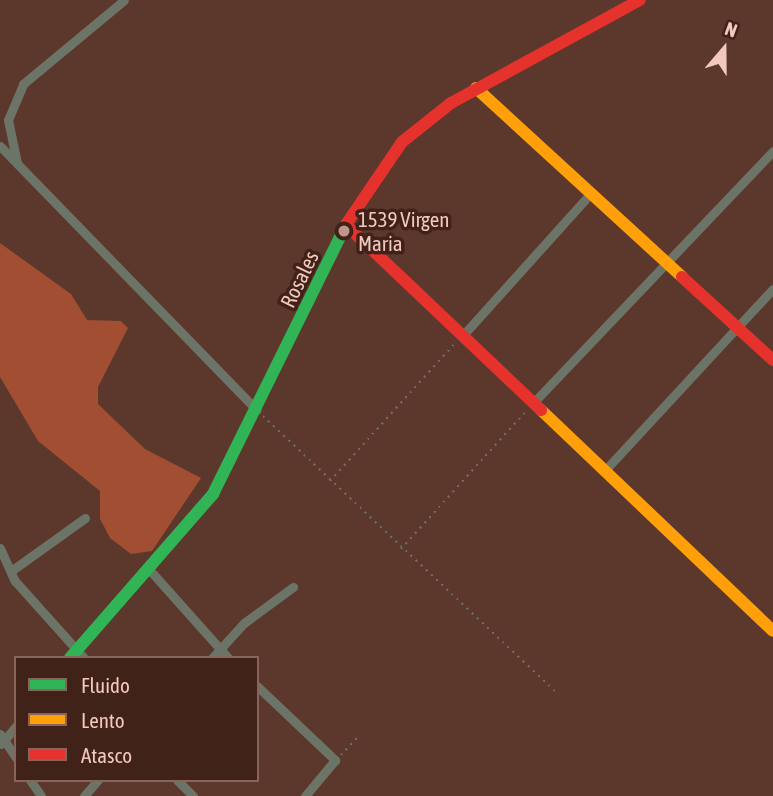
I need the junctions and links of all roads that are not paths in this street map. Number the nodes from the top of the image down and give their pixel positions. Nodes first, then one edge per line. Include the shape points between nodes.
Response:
1 (124, 0) edge
2 (640, 0) edge
3 (476, 88) junction
4 (0, 146) edge
5 (773, 152) edge
6 (19, 168) junction
7 (591, 193) junction
8 (346, 225) junction
9 (669, 265) junction
10 (773, 289) edge
11 (737, 327) junction
12 (464, 334) junction
13 (773, 359) edge
14 (533, 403) junction
15 (257, 410) junction
16 (607, 468) junction
17 (85, 518) dead end
18 (0, 548) edge
19 (147, 567) junction
20 (11, 572) junction
21 (293, 587) dead end
22 (773, 631) edge
23 (219, 650) junction
24 (77, 654) edge
25 (214, 656) edge
26 (226, 656) edge
27 (259, 688) edge
28 (14, 728) edge
29 (1, 740) edge
30 (14, 756) edge
31 (96, 782) edge
32 (179, 782) edge
33 (84, 796) edge
34 (193, 796) edge
35 (305, 796) edge

1 - 6 street via 23,84 8,120
2 - 3 street, Rosales
3 - 7 street
3 - 8 street, Rosales via 402,142
4 - 6 street
5 - 9 street
6 - 15 street
7 - 9 street
7 - 12 street
8 - 12 street
8 - 15 street, Rosales
9 - 11 street
9 - 14 street
10 - 11 street
11 - 13 street
11 - 16 street
12 - 14 street
14 - 16 street
15 - 19 street, Rosales via 213,494
16 - 22 street
17 - 20 street
18 - 20 street
19 - 23 street
19 - 24 street, Rosales
20 - 24 street
21 - 23 street
23 - 25 street
23 - 26 street
27 - 35 street via 335,760
28 - 29 street
29 - 30 street
31 - 33 street
32 - 34 street

